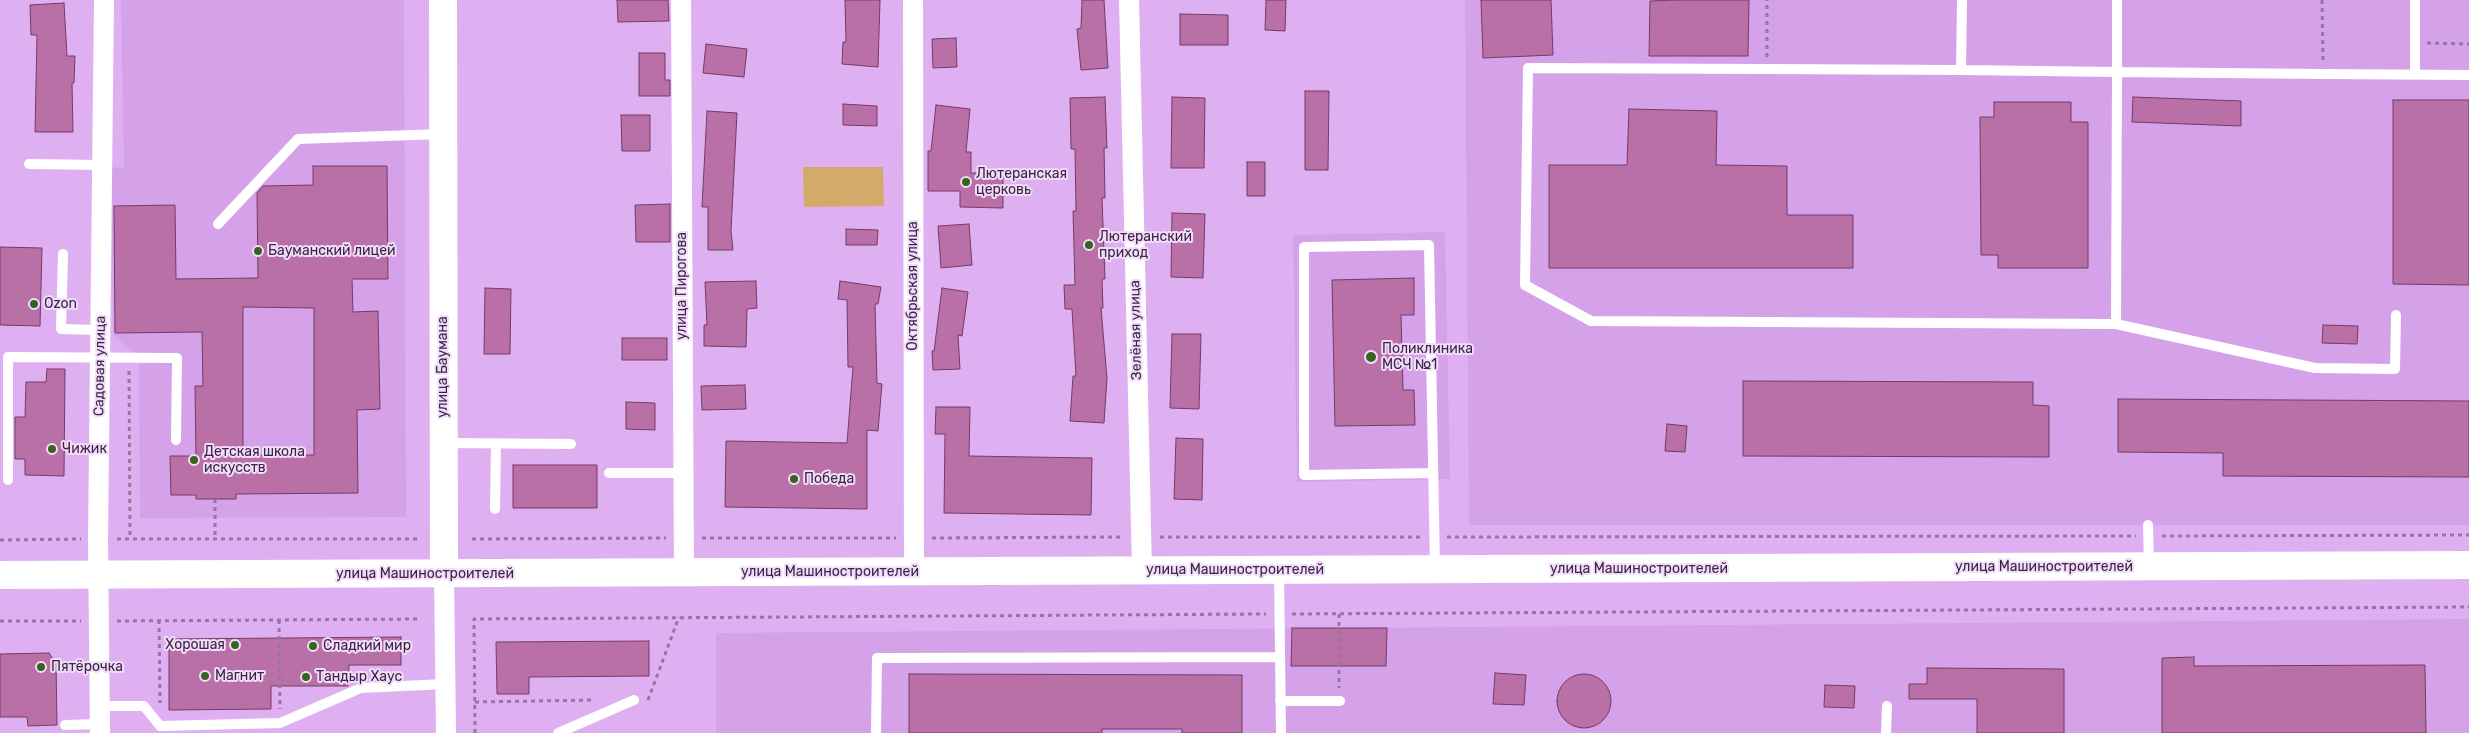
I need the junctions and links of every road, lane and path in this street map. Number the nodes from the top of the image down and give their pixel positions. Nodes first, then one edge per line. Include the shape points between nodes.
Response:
1 (104, 0) edge
2 (443, 0) edge
3 (681, 0) edge
4 (913, 0) edge
5 (1129, 0) edge
6 (1767, 0) edge
7 (1962, 0) edge
8 (2117, 0) edge
9 (2322, 0) edge
10 (2415, 0) edge
11 (2415, 43) junction
12 (2469, 44) edge
13 (1766, 68) junction
14 (1961, 70) junction
15 (2117, 72) junction
16 (2324, 74) junction
17 (2415, 75) junction
18 (2469, 75) edge
19 (443, 134) junction
20 (29, 164) dead end
21 (102, 165) junction
22 (218, 224) dead end
23 (63, 254) dead end
24 (2396, 315) dead end
25 (2116, 324) junction
26 (100, 330) junction
27 (100, 357) junction
28 (176, 440) dead end
29 (443, 443) junction
30 (496, 443) junction
31 (571, 444) dead end
32 (609, 473) dead end
33 (683, 473) junction
34 (1433, 473) junction
35 (8, 480) dead end
36 (215, 499) dead end
37 (495, 509) dead end
38 (2148, 530) junction
39 (2469, 535) edge
40 (1141, 537) junction
41 (1434, 537) junction
42 (683, 538) junction
43 (913, 538) junction
44 (98, 539) junction
45 (215, 539) junction
46 (421, 539) dead end
47 (472, 539) dead end
48 (0, 540) edge
49 (2469, 565) edge
50 (2149, 566) junction
51 (1279, 570) junction
52 (1435, 570) junction
53 (1142, 571) junction
54 (914, 572) junction
55 (684, 573) junction
56 (444, 574) junction
57 (0, 575) edge
58 (98, 575) junction
59 (2469, 607) edge
60 (1280, 614) junction
61 (1338, 614) junction
62 (679, 617) junction
63 (421, 619) dead end
64 (159, 620) junction
65 (279, 620) junction
66 (0, 621) edge
67 (99, 621) junction
68 (1280, 658) junction
69 (445, 684) junction
70 (634, 700) junction
71 (1280, 701) junction
72 (1340, 701) joint
73 (475, 702) junction
74 (1887, 706) dead end
75 (99, 721) edge
76 (280, 723) junction
77 (64, 725) dead end
78 (160, 726) junction
79 (446, 733) edge
80 (475, 733) edge
81 (558, 733) edge
82 (876, 733) edge
83 (1280, 733) edge
84 (1886, 733) edge

1 - 21 street, Садовая улица
2 - 19 main road, улица Баумана
3 - 33 street, улица Пирогова
4 - 43 street, Октябрьская улица
5 - 40 street, Зелёная улица
6 - 13 path
7 - 14 lane
8 - 15 lane
9 - 16 path
10 - 11 lane
11 - 12 path
11 - 17 lane
13 - 14 lane
13 - 25 lane via 1528,68 1525,285 1591,321
14 - 15 lane
15 - 16 lane
15 - 25 lane
16 - 17 lane
17 - 18 lane
19 - 22 lane via 298,139
19 - 29 main road, улица Баумана
20 - 21 lane
21 - 26 street, Садовая улица
23 - 26 lane via 61,329
24 - 25 lane via 2395,369 2315,368
26 - 27 street, Садовая улица
27 - 28 lane via 177,358
27 - 35 lane via 8,357
27 - 44 street, Садовая улица
29 - 30 lane
29 - 56 main road, улица Баумана
30 - 31 lane
30 - 37 lane
32 - 33 lane
33 - 42 street, улица Пирогова
34 - 34 lane via 1429,245 1304,247 1304,474
34 - 41 lane
36 - 45 path
38 - 39 path
38 - 41 path
38 - 50 lane
40 - 41 path
40 - 43 path
40 - 53 street, Зелёная улица
41 - 52 lane
42 - 43 path
42 - 47 path
42 - 55 street, улица Пирогова
43 - 54 street, Октябрьская улица
44 - 45 path
44 - 48 path
44 - 58 street, Садовая улица
45 - 46 path
49 - 50 main road, улица Машиностроителей
50 - 52 main road, улица Машиностроителей
51 - 52 main road, улица Машиностроителей
51 - 53 main road, улица Машиностроителей
51 - 60 lane
53 - 54 main road, улица Машиностроителей
54 - 55 main road, улица Машиностроителей
55 - 56 main road, улица Машиностроителей
56 - 58 main road, улица Машиностроителей
56 - 69 street, улица Баумана
57 - 58 main road, улица Машиностроителей
58 - 67 street, Садовая улица
59 - 61 path
60 - 61 path
60 - 62 path
60 - 68 lane
61 - 72 path
62 - 70 path via 649,700
62 - 73 path via 474,618
63 - 65 path
64 - 65 path
64 - 67 path
64 - 78 path
65 - 76 path
66 - 67 path
67 - 75 street, Садовая улица
68 - 71 lane
68 - 82 lane via 877,658
69 - 76 lane via 361,688
69 - 79 street, улица Баумана
70 - 73 path
70 - 81 lane
71 - 72 lane
71 - 83 lane
73 - 80 path
74 - 84 lane
75 - 77 lane
75 - 78 lane via 144,706
76 - 78 lane

